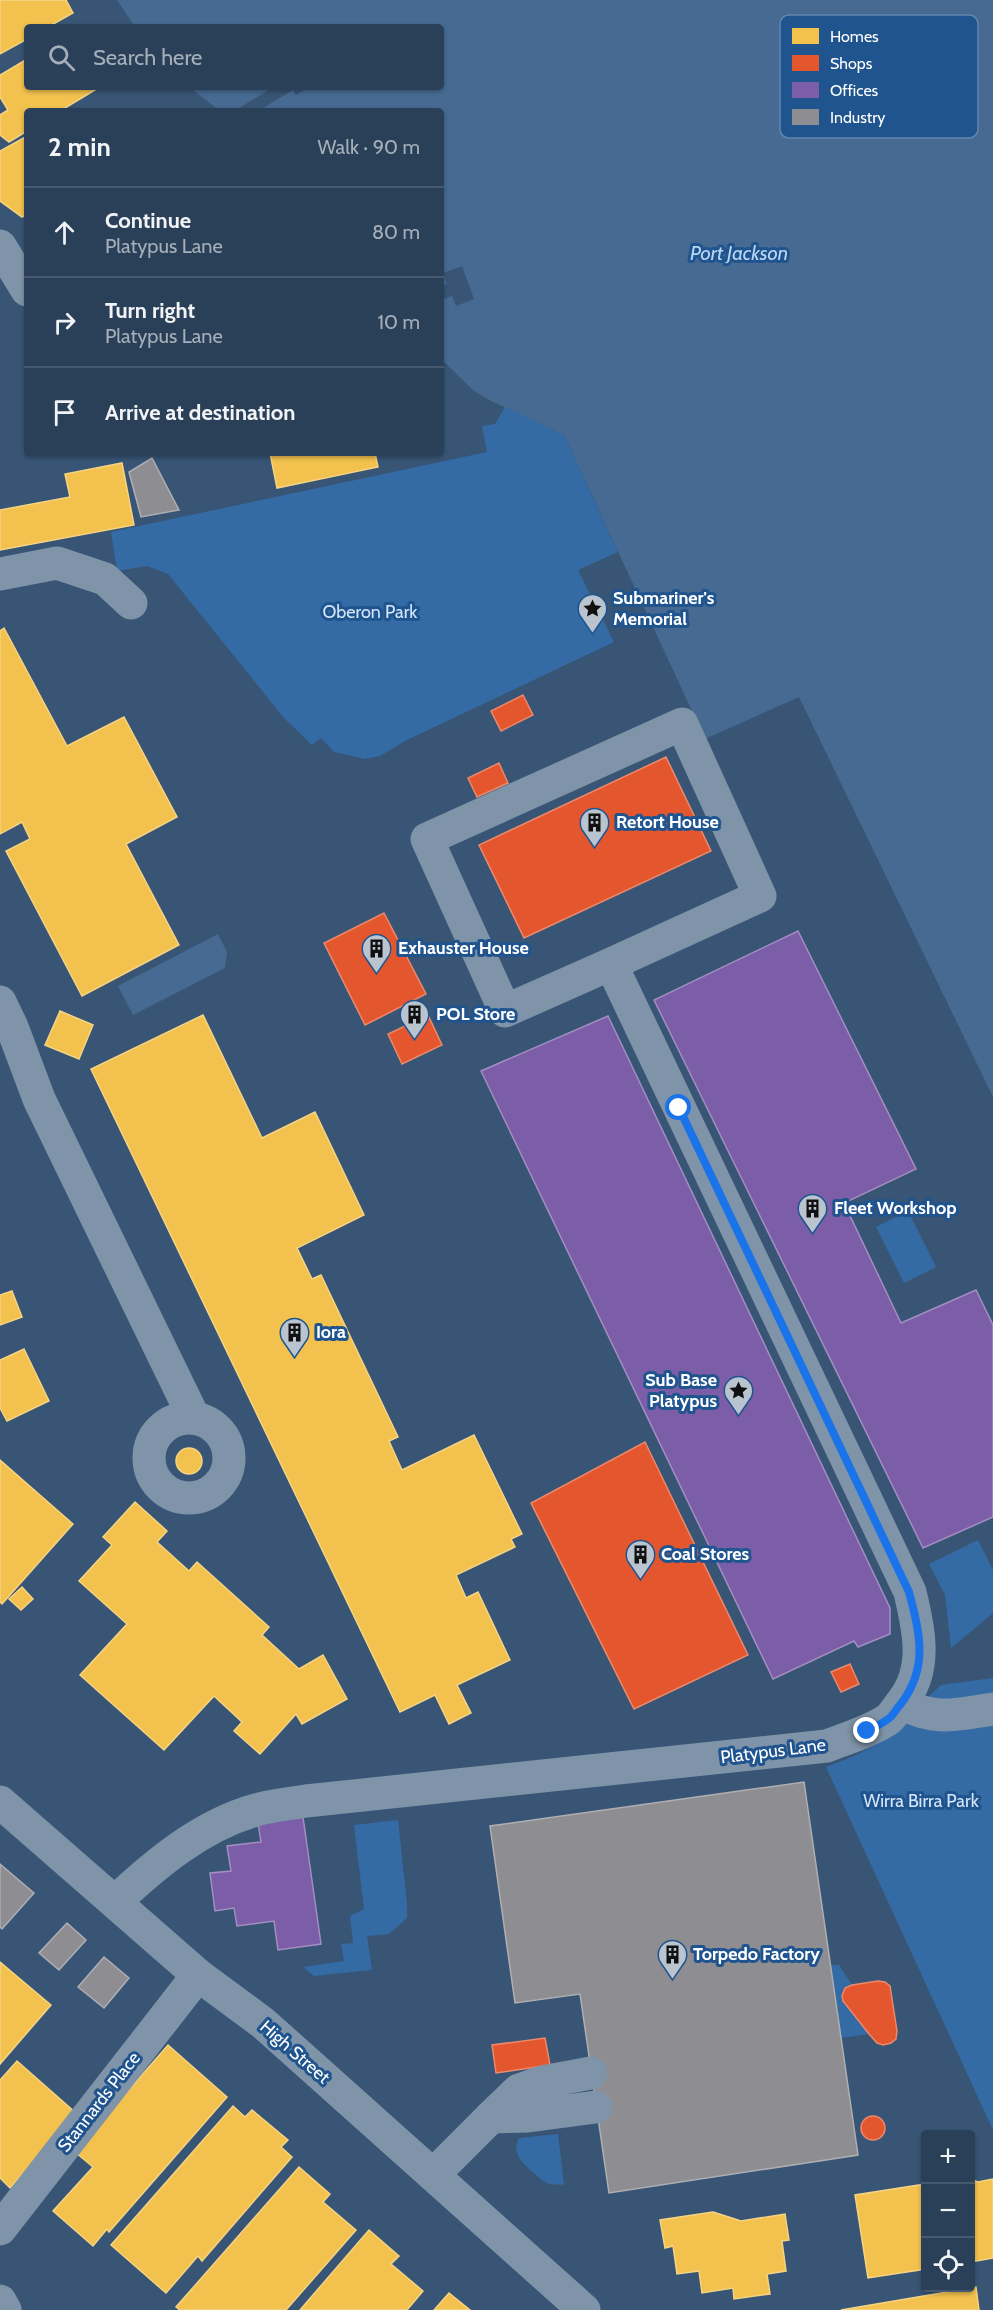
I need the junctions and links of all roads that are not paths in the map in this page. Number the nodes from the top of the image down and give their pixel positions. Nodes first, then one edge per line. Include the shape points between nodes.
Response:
1 (0, 246) edge
2 (24, 285) edge
3 (0, 574) edge
4 (131, 603) dead end
5 (611, 964) junction
6 (0, 1002) edge
7 (194, 1418) dead end
8 (902, 1702) junction
9 (993, 1709) edge
10 (0, 1802) edge
11 (115, 1902) junction
12 (198, 1975) junction
13 (591, 2073) dead end
14 (596, 2107) dead end
15 (491, 2117) junction
16 (434, 2174) junction
17 (0, 2229) edge
18 (0, 2301) edge
19 (5, 2310) edge
20 (584, 2310) edge

1 - 2 street
3 - 4 street via 57,563 105,579
5 - 5 street via 505,1011 427,839 681,724 760,896
5 - 8 street, Platypus Lane via 909,1592 919,1630 920,1663 910,1692
6 - 7 street via 39,1099
8 - 9 street via 917,1712 938,1716
8 - 11 street, Platypus Lane via 889,1719 827,1746 306,1801 256,1810 204,1832
10 - 11 street, High Street
11 - 12 street, High Street
12 - 16 street, High Street via 263,2023
12 - 17 street, Stannards Place
13 - 15 street via 519,2090
14 - 15 street
15 - 16 street
16 - 20 street, High Street
18 - 19 street

